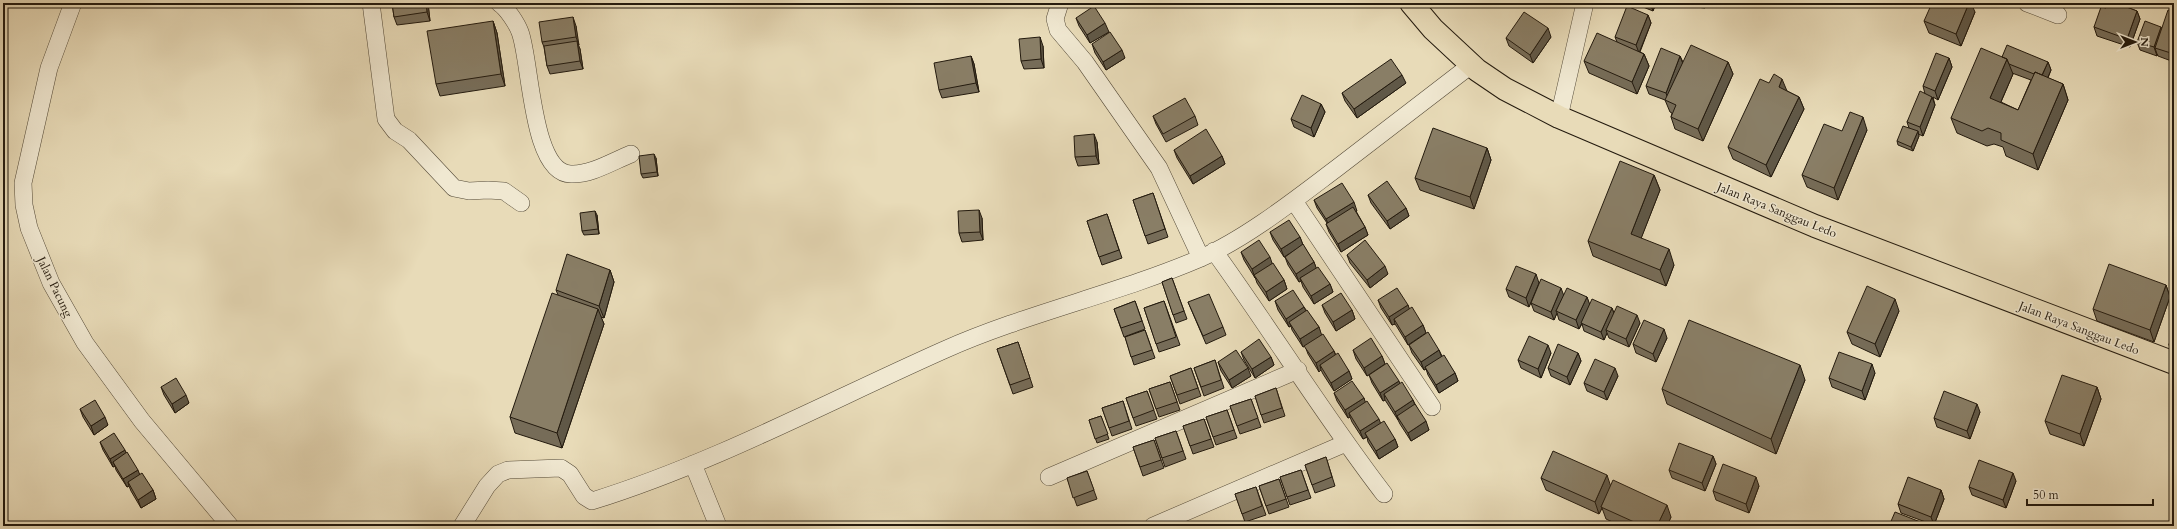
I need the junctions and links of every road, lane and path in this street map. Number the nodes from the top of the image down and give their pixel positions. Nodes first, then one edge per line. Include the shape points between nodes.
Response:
1 (74, 3) edge
2 (371, 3) edge
3 (499, 3) edge
4 (1060, 3) edge
5 (1411, 3) edge
6 (1585, 3) edge
7 (2027, 3) edge
8 (2058, 15) dead end
9 (1472, 65) junction
10 (1559, 117) junction
11 (631, 154) dead end
12 (1294, 201) junction
13 (521, 203) dead end
14 (1207, 254) junction
15 (2174, 363) edge
16 (1298, 370) junction
17 (1432, 407) dead end
18 (1346, 443) junction
19 (693, 464) junction
20 (1049, 477) dead end
21 (1384, 494) dead end
22 (230, 526) edge
23 (462, 526) edge
24 (718, 526) edge
25 (1153, 526) edge

1 - 22 street, Jalan Pacung via 49,68 23,183 28,228 51,283 85,343 142,421
2 - 13 street via 386,119 395,131 409,140 454,188 469,192 504,192
3 - 11 street via 520,32 541,138 550,160 558,170 570,175 587,172
4 - 14 street via 1055,19 1058,30 1094,73 1160,168
5 - 9 highway, Jalan Raya Sanggau Ledo via 1433,29
6 - 10 street
7 - 8 street
9 - 10 highway, Jalan Raya Sanggau Ledo via 1505,89
9 - 12 street
10 - 15 highway, Jalan Raya Sanggau Ledo via 1815,226
12 - 14 street
12 - 17 street
14 - 16 street
14 - 19 street via 1129,285 974,337
16 - 18 street
16 - 20 street
18 - 21 street
18 - 25 street
19 - 23 street via 592,501 584,496 570,474 561,468 508,470 498,474 487,486
19 - 24 street

